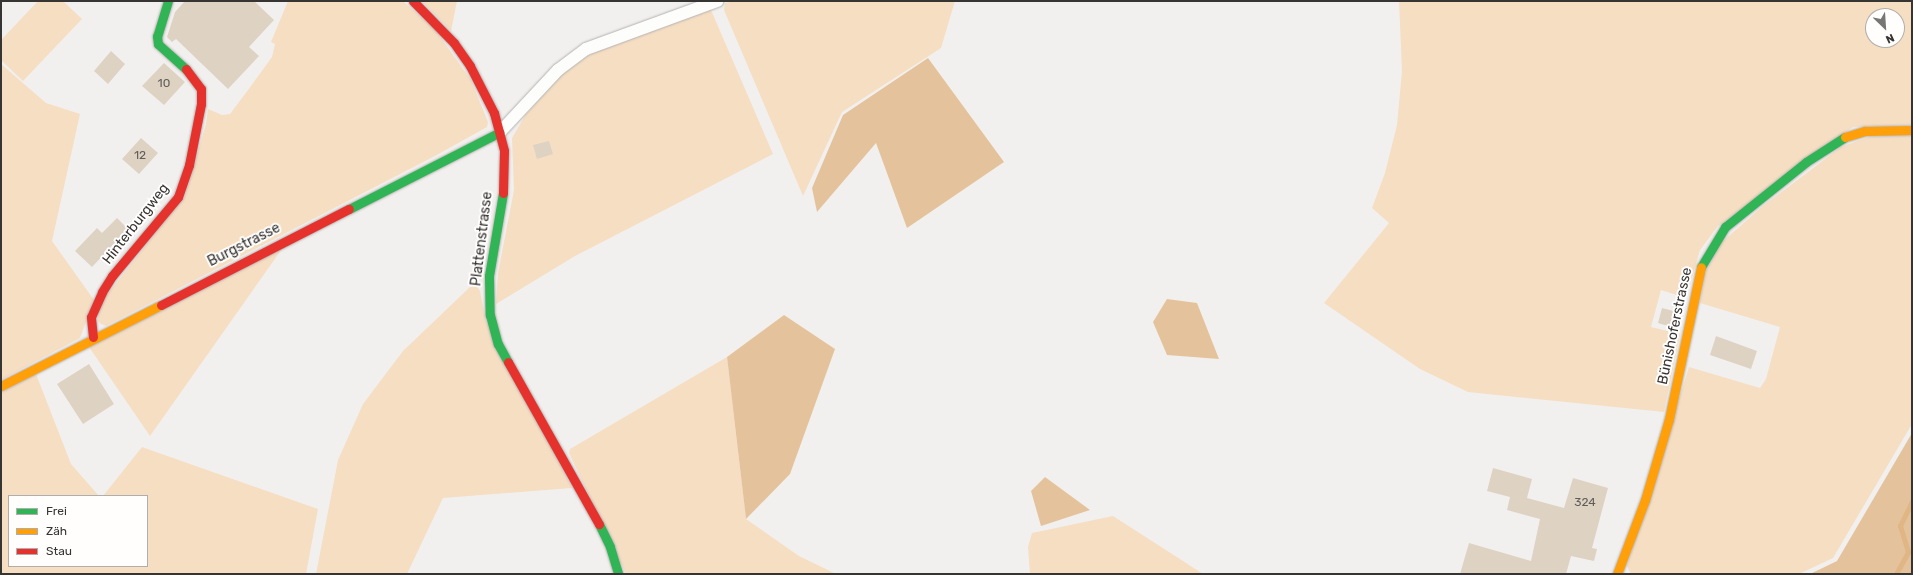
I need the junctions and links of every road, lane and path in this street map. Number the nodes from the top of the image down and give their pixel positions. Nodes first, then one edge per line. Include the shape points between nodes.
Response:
1 (168, 1) edge
2 (412, 1) edge
3 (717, 1) edge
4 (1912, 130) edge
5 (500, 132) junction
6 (93, 337) junction
7 (1, 386) edge
8 (618, 574) edge
9 (1617, 574) edge

1 - 6 street, Hinterburgweg via 157,36 158,44 193,76 201,89 201,104 189,165 178,197 112,276 102,292 91,317
2 - 5 street, Plattenstrasse via 454,43 470,66 487,96
3 - 5 street via 586,49 558,70
4 - 9 street, Bünishoferstrasse via 1865,131 1845,137 1806,162 1726,227 1702,264 1669,419 1645,500
5 - 6 street, Burgstrasse
5 - 8 street, Plattenstrasse via 504,169 502,208 489,276 490,314 498,344 592,510 610,547
6 - 7 street, Burgstrasse

